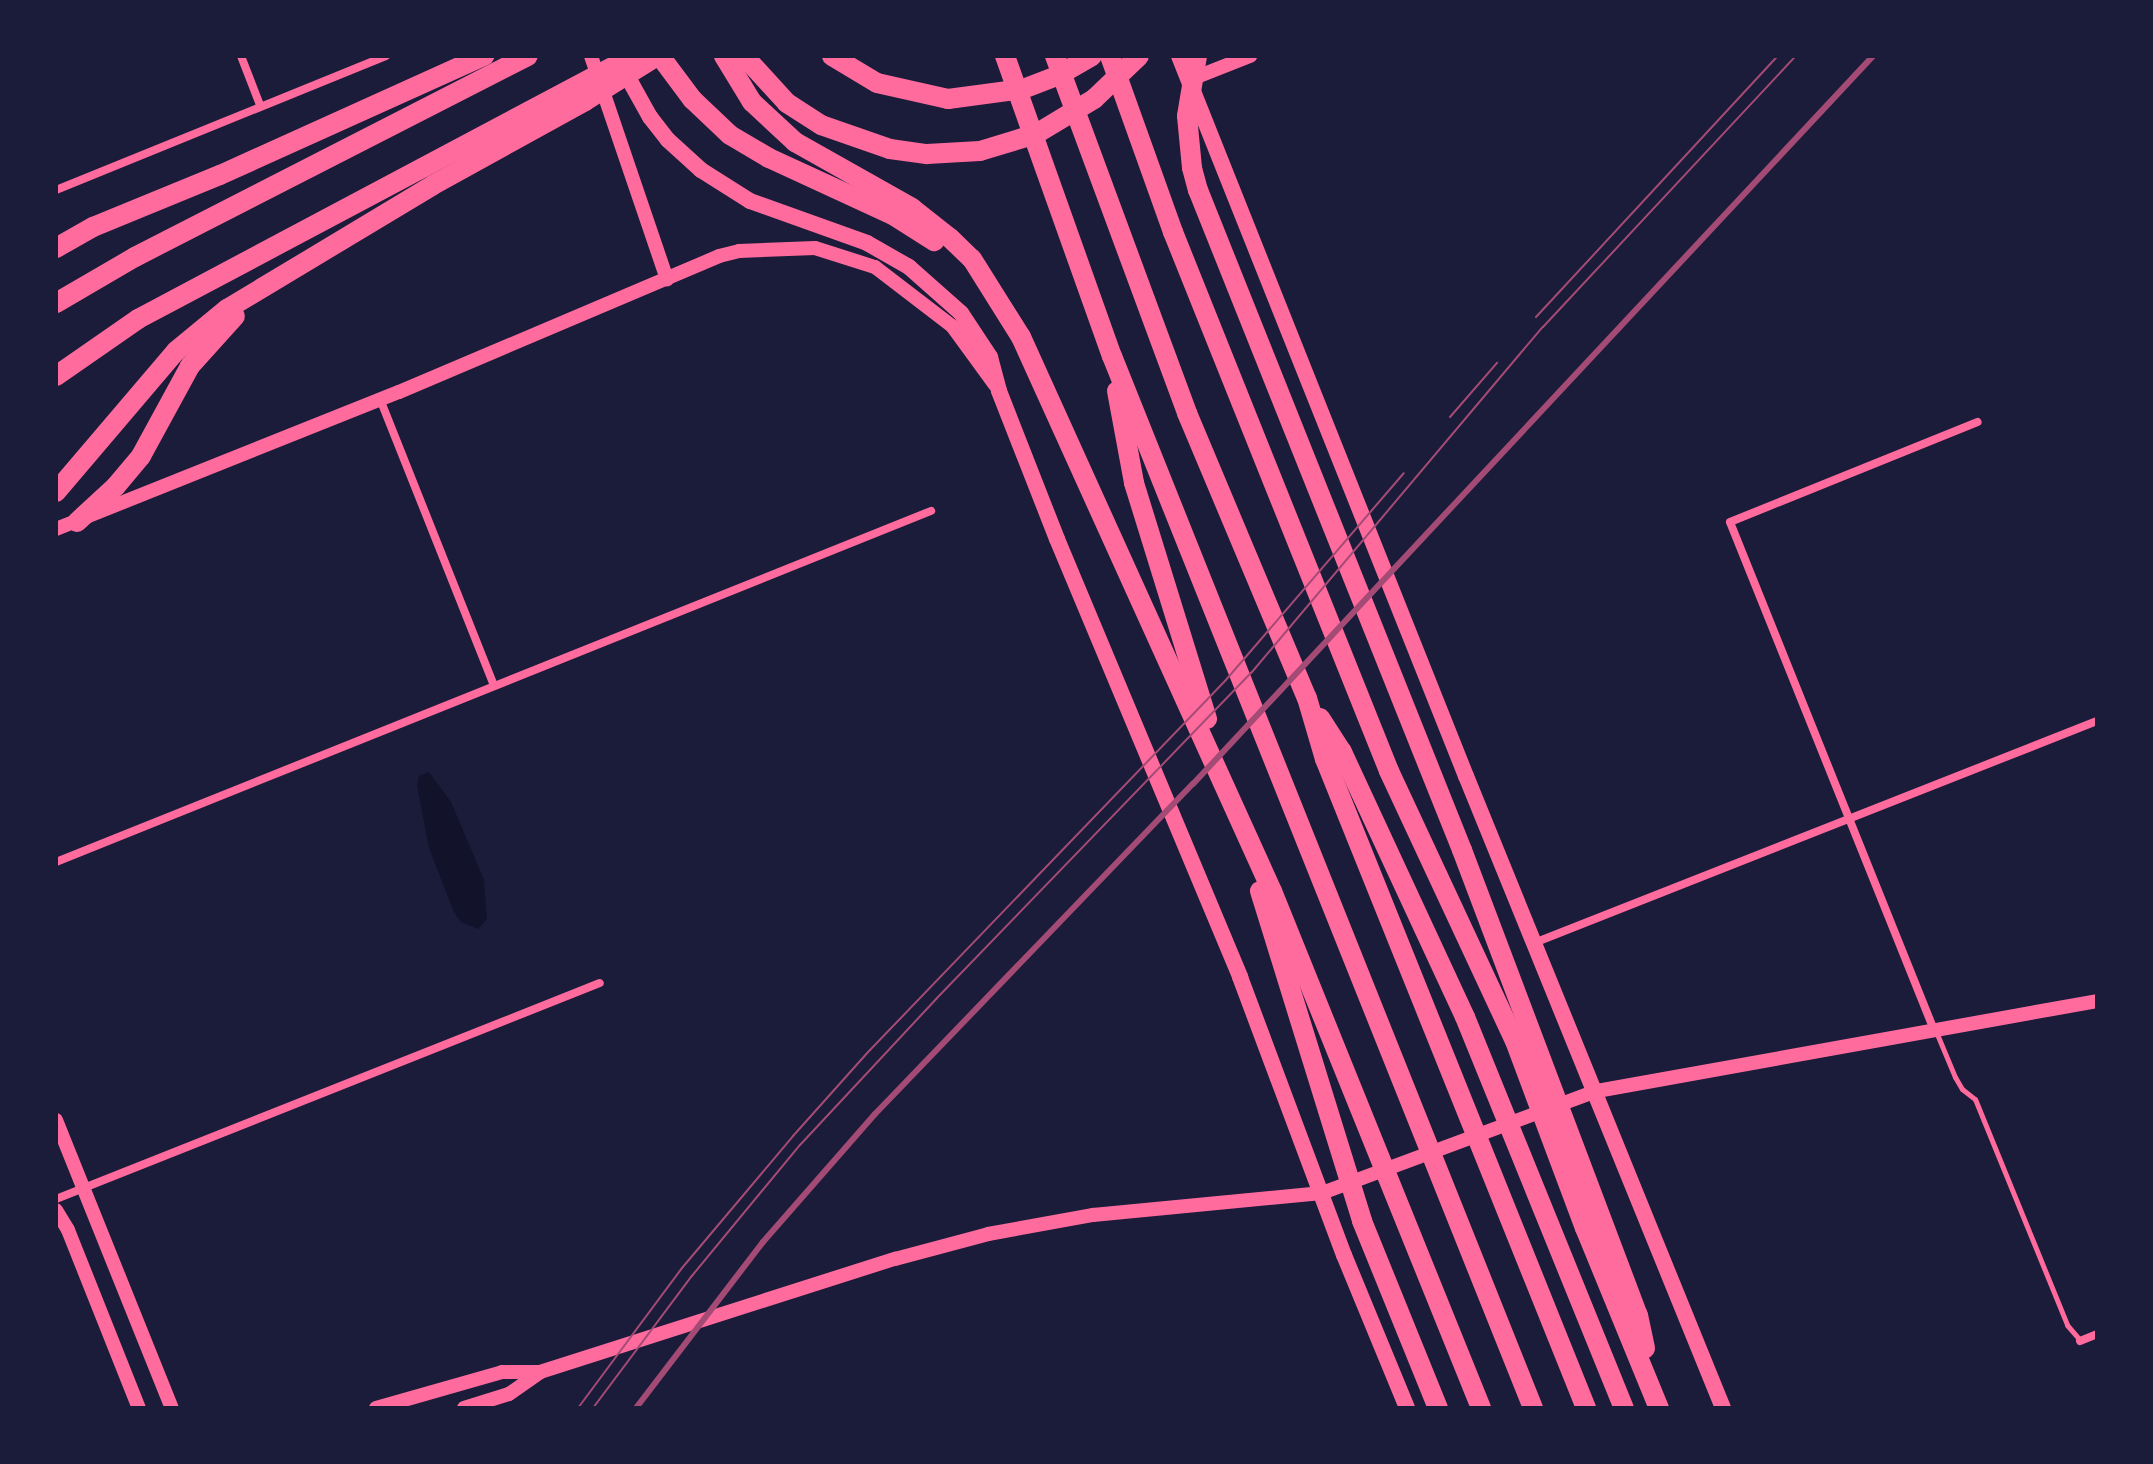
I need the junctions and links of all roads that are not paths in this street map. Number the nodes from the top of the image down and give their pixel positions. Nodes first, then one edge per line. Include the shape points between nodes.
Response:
1 (241, 56) edge
2 (386, 56) edge
3 (484, 56) edge
4 (527, 56) edge
5 (591, 56) edge
6 (617, 56) edge
7 (633, 56) edge
8 (658, 56) edge
9 (724, 56) edge
10 (744, 56) edge
11 (832, 56) edge
12 (1005, 56) edge
13 (1055, 56) edge
14 (1092, 56) edge
15 (1110, 56) edge
16 (1139, 56) edge
17 (1179, 56) edge
18 (1197, 56) edge
19 (1250, 56) edge
20 (1189, 80) junction
21 (582, 92) junction
22 (260, 105) junction
23 (56, 190) edge
24 (56, 248) edge
25 (279, 275) junction
26 (667, 279) junction
27 (998, 299) junction
28 (56, 303) edge
29 (1112, 356) junction
30 (56, 376) edge
31 (999, 391) junction
32 (380, 399) junction
33 (1978, 422) dead end
34 (56, 492) edge
35 (931, 511) dead end
36 (77, 522) junction
37 (56, 529) edge
38 (494, 685) junction
39 (1307, 698) junction
40 (2097, 721) edge
41 (1850, 820) junction
42 (56, 862) edge
43 (1534, 943) junction
44 (600, 983) dead end
45 (2097, 1001) edge
46 (1934, 1030) junction
47 (1597, 1091) junction
48 (56, 1120) edge
49 (84, 1188) junction
50 (1322, 1193) junction
51 (56, 1199) edge
52 (56, 1210) edge
53 (2097, 1334) edge
54 (2080, 1341) joint
55 (540, 1372) junction
56 (1657, 1404) edge
57 (139, 1408) edge
58 (172, 1408) edge
59 (376, 1408) edge
60 (464, 1408) edge
61 (1407, 1408) edge
62 (1438, 1408) edge
63 (1481, 1408) edge
64 (1533, 1408) edge
65 (1586, 1408) edge
66 (1624, 1408) edge
67 (1723, 1408) edge

1 - 22 street
2 - 22 street
3 - 24 highway via 101,223
4 - 28 highway via 135,257
5 - 26 street
6 - 31 main road via 668,140 716,181 769,209 867,243 937,288 983,345
7 - 21 highway
8 - 21 highway
8 - 27 highway via 730,135 915,228
9 - 27 highway via 752,102 777,128 812,155 912,208 972,259
10 - 16 highway via 787,103 837,132 908,152 980,151 1036,134 1074,114
11 - 14 highway via 877,83 948,99 1038,84
12 - 29 highway
13 - 39 highway via 1187,413
15 - 56 highway via 1168,221 1389,771 1515,1041
17 - 20 main road
18 - 56 highway via 1187,116 1198,190 1563,1115 1638,1315
19 - 20 street
20 - 43 main road
21 - 25 highway
21 - 30 highway via 138,319
22 - 23 street
25 - 34 highway via 190,338
25 - 36 highway via 205,346 176,387 141,456
26 - 31 street via 719,256 757,248 815,248 855,258 875,267 952,326
26 - 32 street
27 - 63 highway via 1021,337 1284,918
29 - 62 highway via 1134,483 1362,1221
29 - 64 highway
31 - 50 main road
32 - 36 street
32 - 38 street
33 - 41 street via 1730,522
35 - 38 street
36 - 37 street
38 - 42 street
39 - 65 highway via 1331,774
39 - 66 highway via 1342,752 1465,1017
40 - 41 street
41 - 43 street
41 - 46 street
43 - 47 main road
44 - 49 street
45 - 46 street
46 - 47 street
46 - 54 lane via 1955,1077 1975,1099 2067,1325
47 - 50 street
47 - 67 main road
48 - 49 street
49 - 51 street
49 - 58 street
50 - 55 street via 1023,1227 904,1257
50 - 61 main road
52 - 57 street
53 - 54 street
55 - 59 street via 502,1372
55 - 60 street via 509,1394

